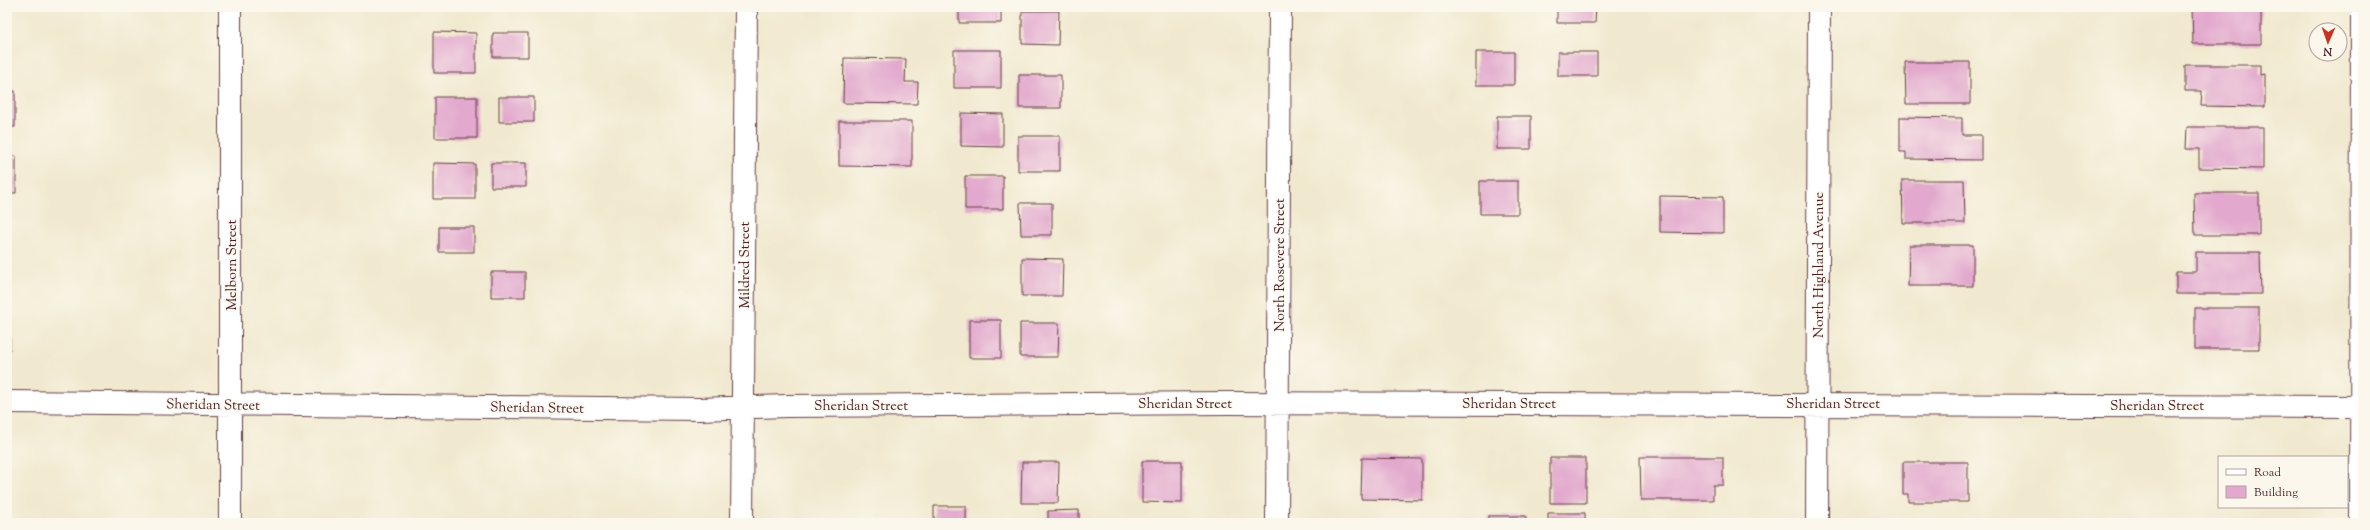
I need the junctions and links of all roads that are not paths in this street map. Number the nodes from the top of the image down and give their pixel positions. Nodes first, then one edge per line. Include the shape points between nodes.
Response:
1 (230, 7) edge
2 (746, 7) edge
3 (1280, 7) edge
4 (1819, 7) edge
5 (2362, 7) edge
6 (7, 402) edge
7 (1278, 403) junction
8 (1818, 403) junction
9 (231, 404) junction
10 (743, 407) junction
11 (2362, 407) edge
12 (230, 523) edge
13 (742, 523) edge
14 (1277, 523) edge
15 (1817, 523) edge
16 (2362, 523) edge

1 - 9 street, Melborn Street
2 - 10 street, Mildred Street
3 - 7 street, North Rosevere Street
4 - 8 street, North Highland Avenue
5 - 11 street
6 - 9 street, Sheridan Street
7 - 8 street, Sheridan Street
7 - 10 street, Sheridan Street
7 - 14 street, North Rosevere Street
8 - 11 street, Sheridan Street
8 - 15 street, North Highland Avenue
9 - 10 street, Sheridan Street via 691,409
9 - 12 street, Melborn Street
10 - 13 street, Mildred Street
11 - 16 street

